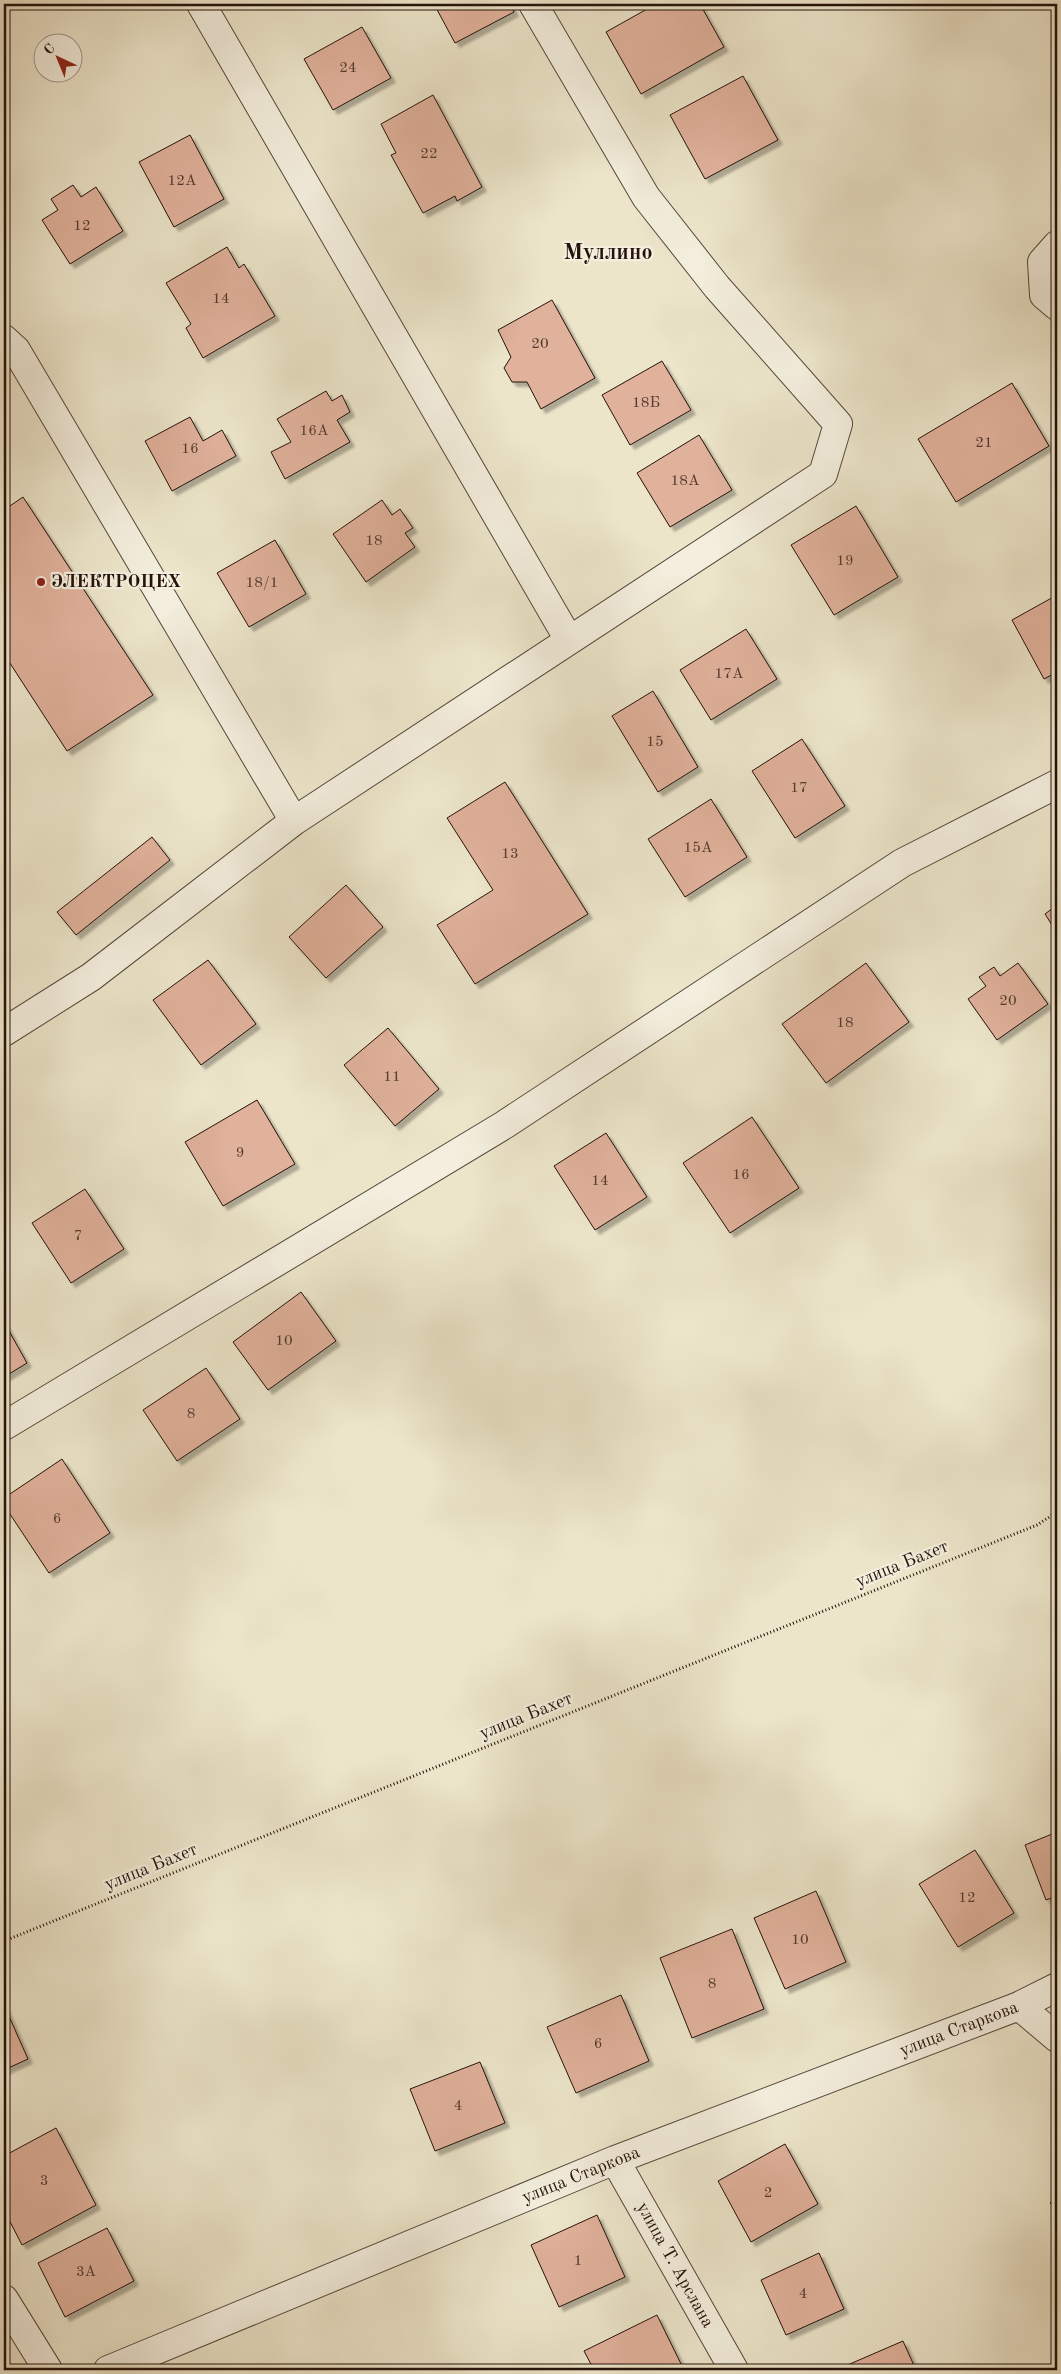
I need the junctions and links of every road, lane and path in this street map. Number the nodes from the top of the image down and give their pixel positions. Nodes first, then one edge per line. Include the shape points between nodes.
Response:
1 (201, 4) edge
2 (534, 4) edge
3 (1057, 245) edge
4 (1057, 306) edge
5 (4, 339) edge
6 (569, 640) junction
7 (1057, 784) edge
8 (294, 821) junction
9 (4, 1032) edge
10 (4, 1426) edge
11 (1057, 1512) edge
12 (4, 1941) edge
13 (1057, 1987) edge
14 (1019, 2006) junction
15 (1057, 2038) edge
16 (615, 2160) junction
17 (4, 2299) edge
18 (48, 2370) edge
19 (108, 2370) edge
20 (734, 2370) edge

1 - 6 street
2 - 6 street via 646,197 717,287 838,424 823,474
3 - 4 street via 1042,262 1044,295
5 - 8 street via 16,350
6 - 8 street
7 - 10 street via 902,863 504,1125
8 - 9 street via 91,978
11 - 12 path, улица Бахет via 1037,1525
13 - 14 street, улица Старкова
14 - 15 street
14 - 16 street, улица Старкова
16 - 19 street, улица Старкова
16 - 20 street, улица Т. Арслана
17 - 18 street

